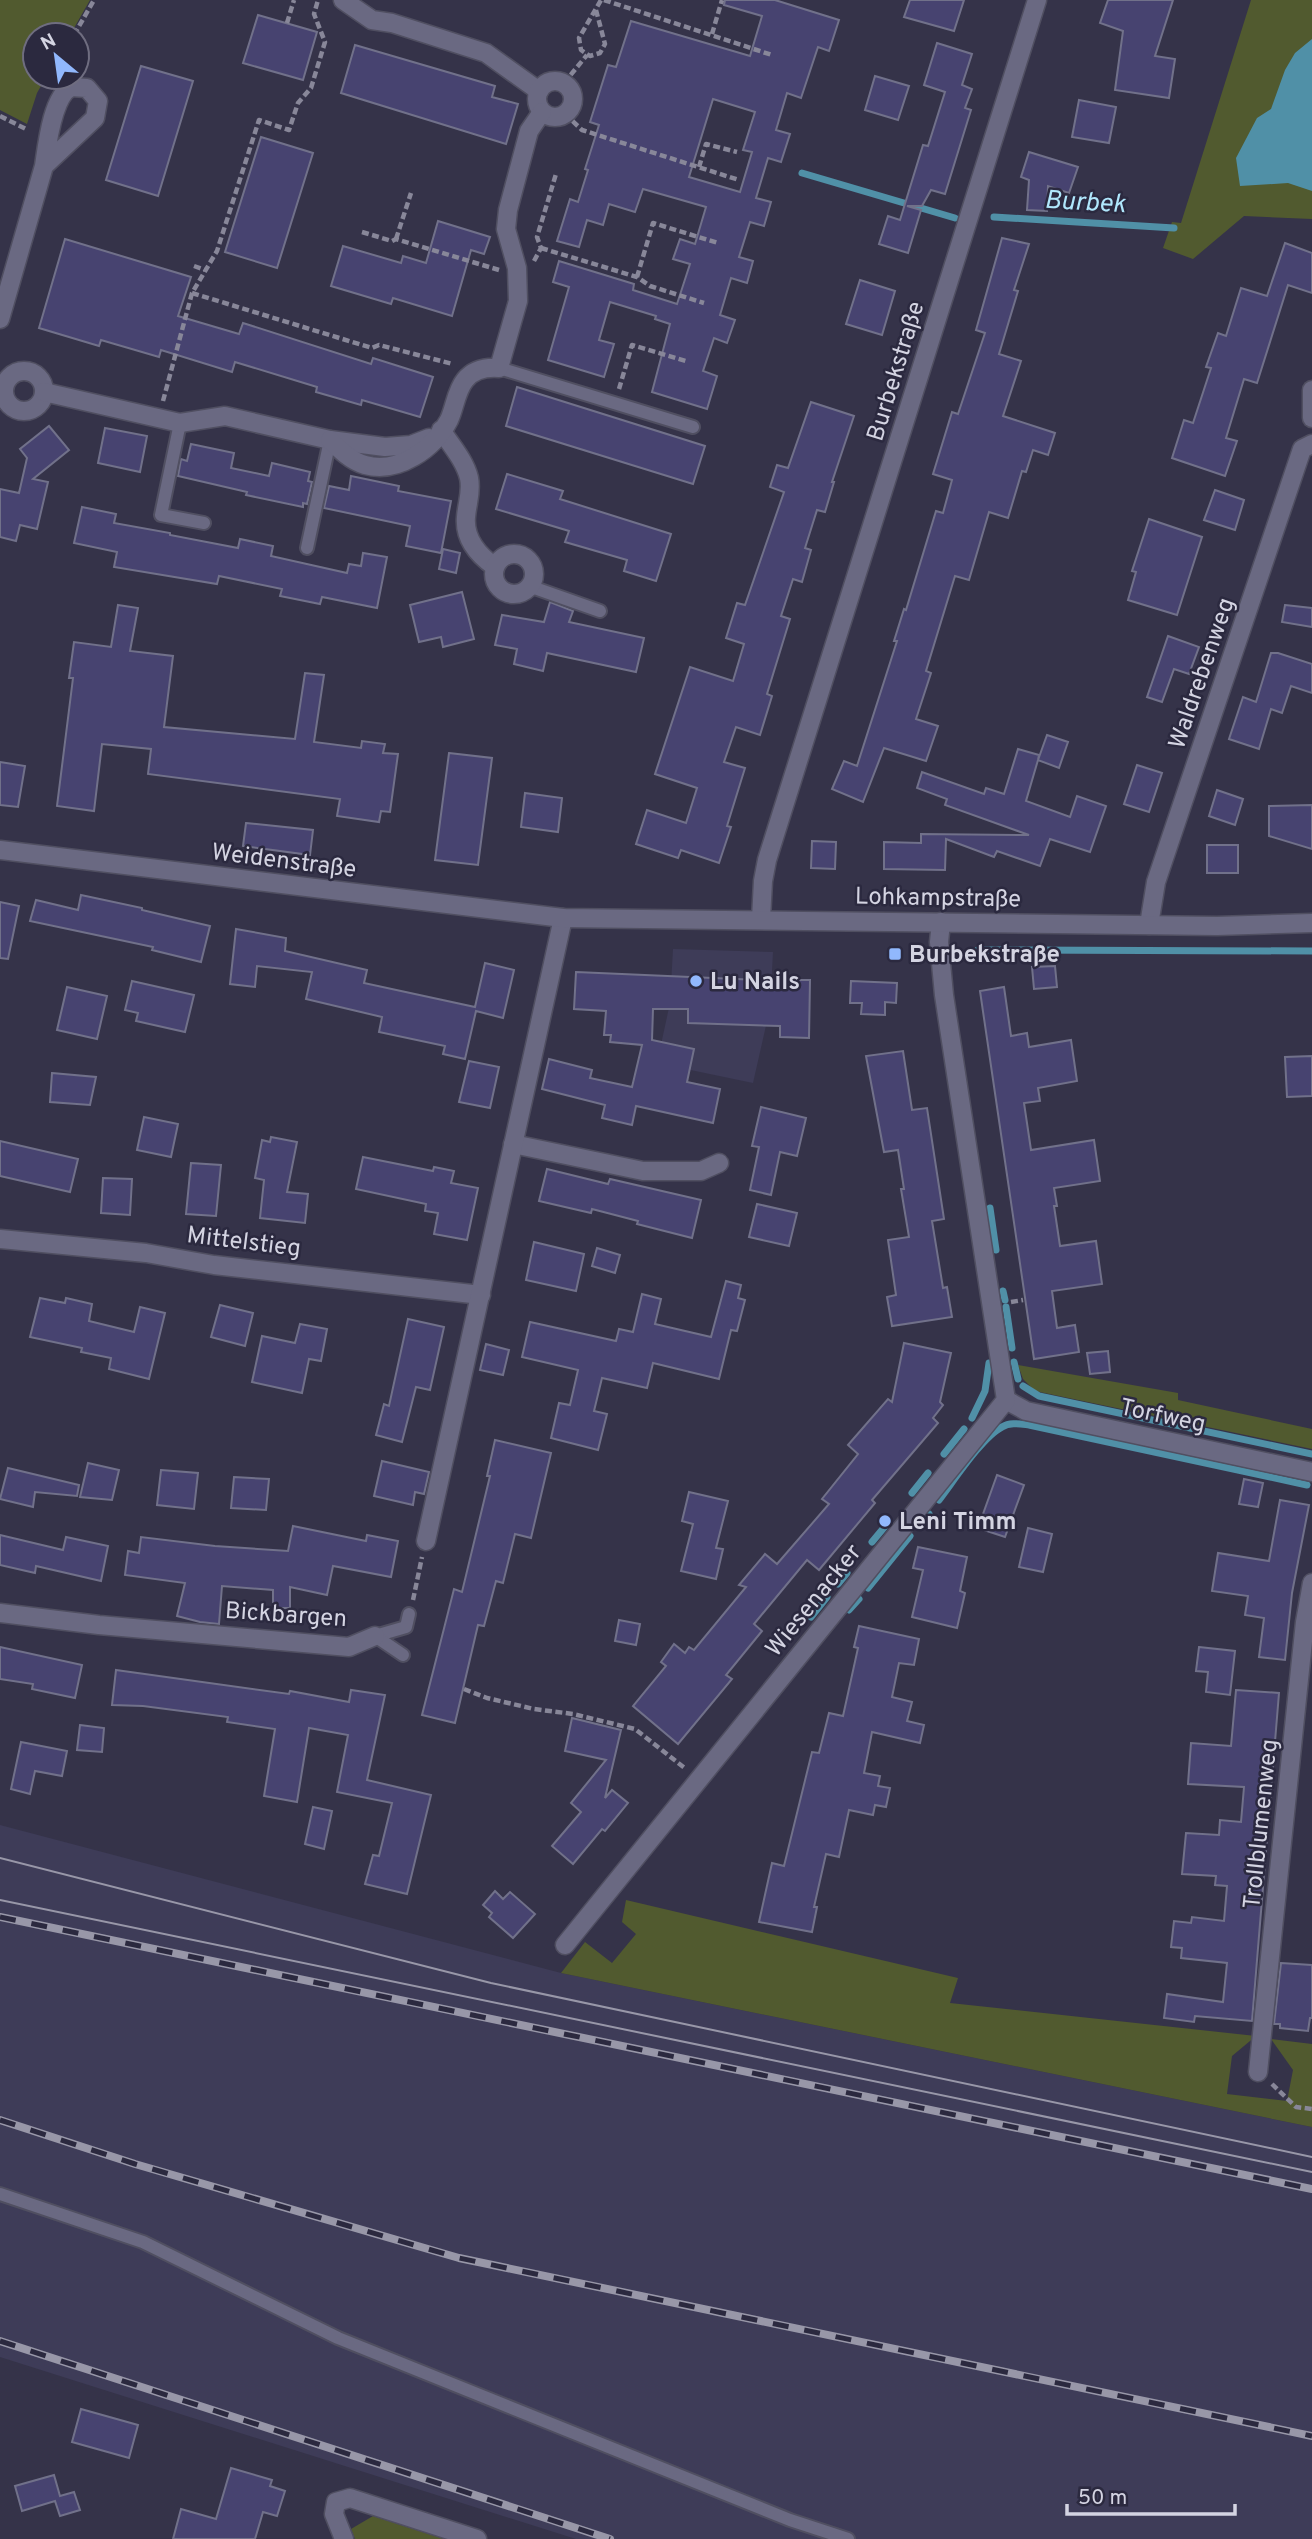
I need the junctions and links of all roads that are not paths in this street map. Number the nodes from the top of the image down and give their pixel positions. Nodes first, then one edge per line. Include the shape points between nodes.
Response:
1 (343, 0) edge
2 (1037, 0) edge
3 (539, 91) junction
4 (542, 112) junction
5 (44, 166) dead end
6 (0, 319) edge
7 (499, 368) junction
8 (3, 382) edge
9 (1312, 390) edge
10 (44, 392) junction
11 (1312, 418) edge
12 (180, 423) junction
13 (693, 427) dead end
14 (441, 430) junction
15 (330, 440) junction
16 (1312, 444) edge
17 (204, 523) dead end
18 (307, 548) dead end
19 (495, 567) junction
20 (529, 586) junction
21 (600, 611) dead end
22 (0, 850) edge
23 (563, 918) junction
24 (761, 919) junction
25 (941, 922) junction
26 (1312, 923) edge
27 (1149, 925) junction
28 (513, 1144) junction
29 (719, 1163) dead end
30 (0, 1239) edge
31 (480, 1300) junction
32 (1006, 1400) junction
33 (1312, 1472) edge
34 (426, 1541) road end
35 (1312, 1583) edge
36 (0, 1613) edge
37 (409, 1614) road end
38 (375, 1636) junction
39 (403, 1655) dead end
40 (565, 1945) dead end
41 (1258, 2072) road end
42 (0, 2194) edge
43 (344, 2539) edge
44 (477, 2539) edge
45 (848, 2539) edge

1 - 3 street via 372,20 486,53
2 - 24 street, Burbekstraße via 767,860
3 - 4 street via 537,102
3 - 4 street via 547,83 564,83 573,97 565,114 553,117
4 - 7 street via 529,131 508,210 506,229 517,268 518,302
5 - 6 street
7 - 13 lane
7 - 14 street via 472,373
8 - 10 street via 25,371 41,380
8 - 10 street via 5,397 19,410 38,405
9 - 11 street
10 - 12 street
12 - 15 street via 225,416
12 - 17 lane via 162,515
14 - 15 street via 427,448 382,468 351,459
14 - 19 street via 469,477 466,531 484,559
15 - 18 lane
16 - 27 street, Waldrebenweg via 1303,450 1258,579 1157,882
19 - 20 street via 501,590 517,594
19 - 20 street via 511,555 526,558 533,571
20 - 21 lane
22 - 23 street, Weidenstraße
23 - 24 street, Lohkampstraße
23 - 28 street
24 - 25 street, Lohkampstraße
25 - 27 street, Lohkampstraße
25 - 32 street via 944,995
26 - 27 street, Lohkampstraße
28 - 29 street via 643,1171 701,1171
28 - 31 street
30 - 31 street, Mittelstieg via 146,1253
31 - 34 street
32 - 33 street, Torfweg via 1026,1411
32 - 40 street, Wiesenacker
35 - 41 street, Trollblumenweg
36 - 38 street, Bickbargen via 349,1647
37 - 38 lane, Bickbargen via 406,1627
38 - 39 lane
42 - 45 lane via 143,2242 338,2338 790,2520
43 - 44 street via 334,2514 336,2502 350,2498

